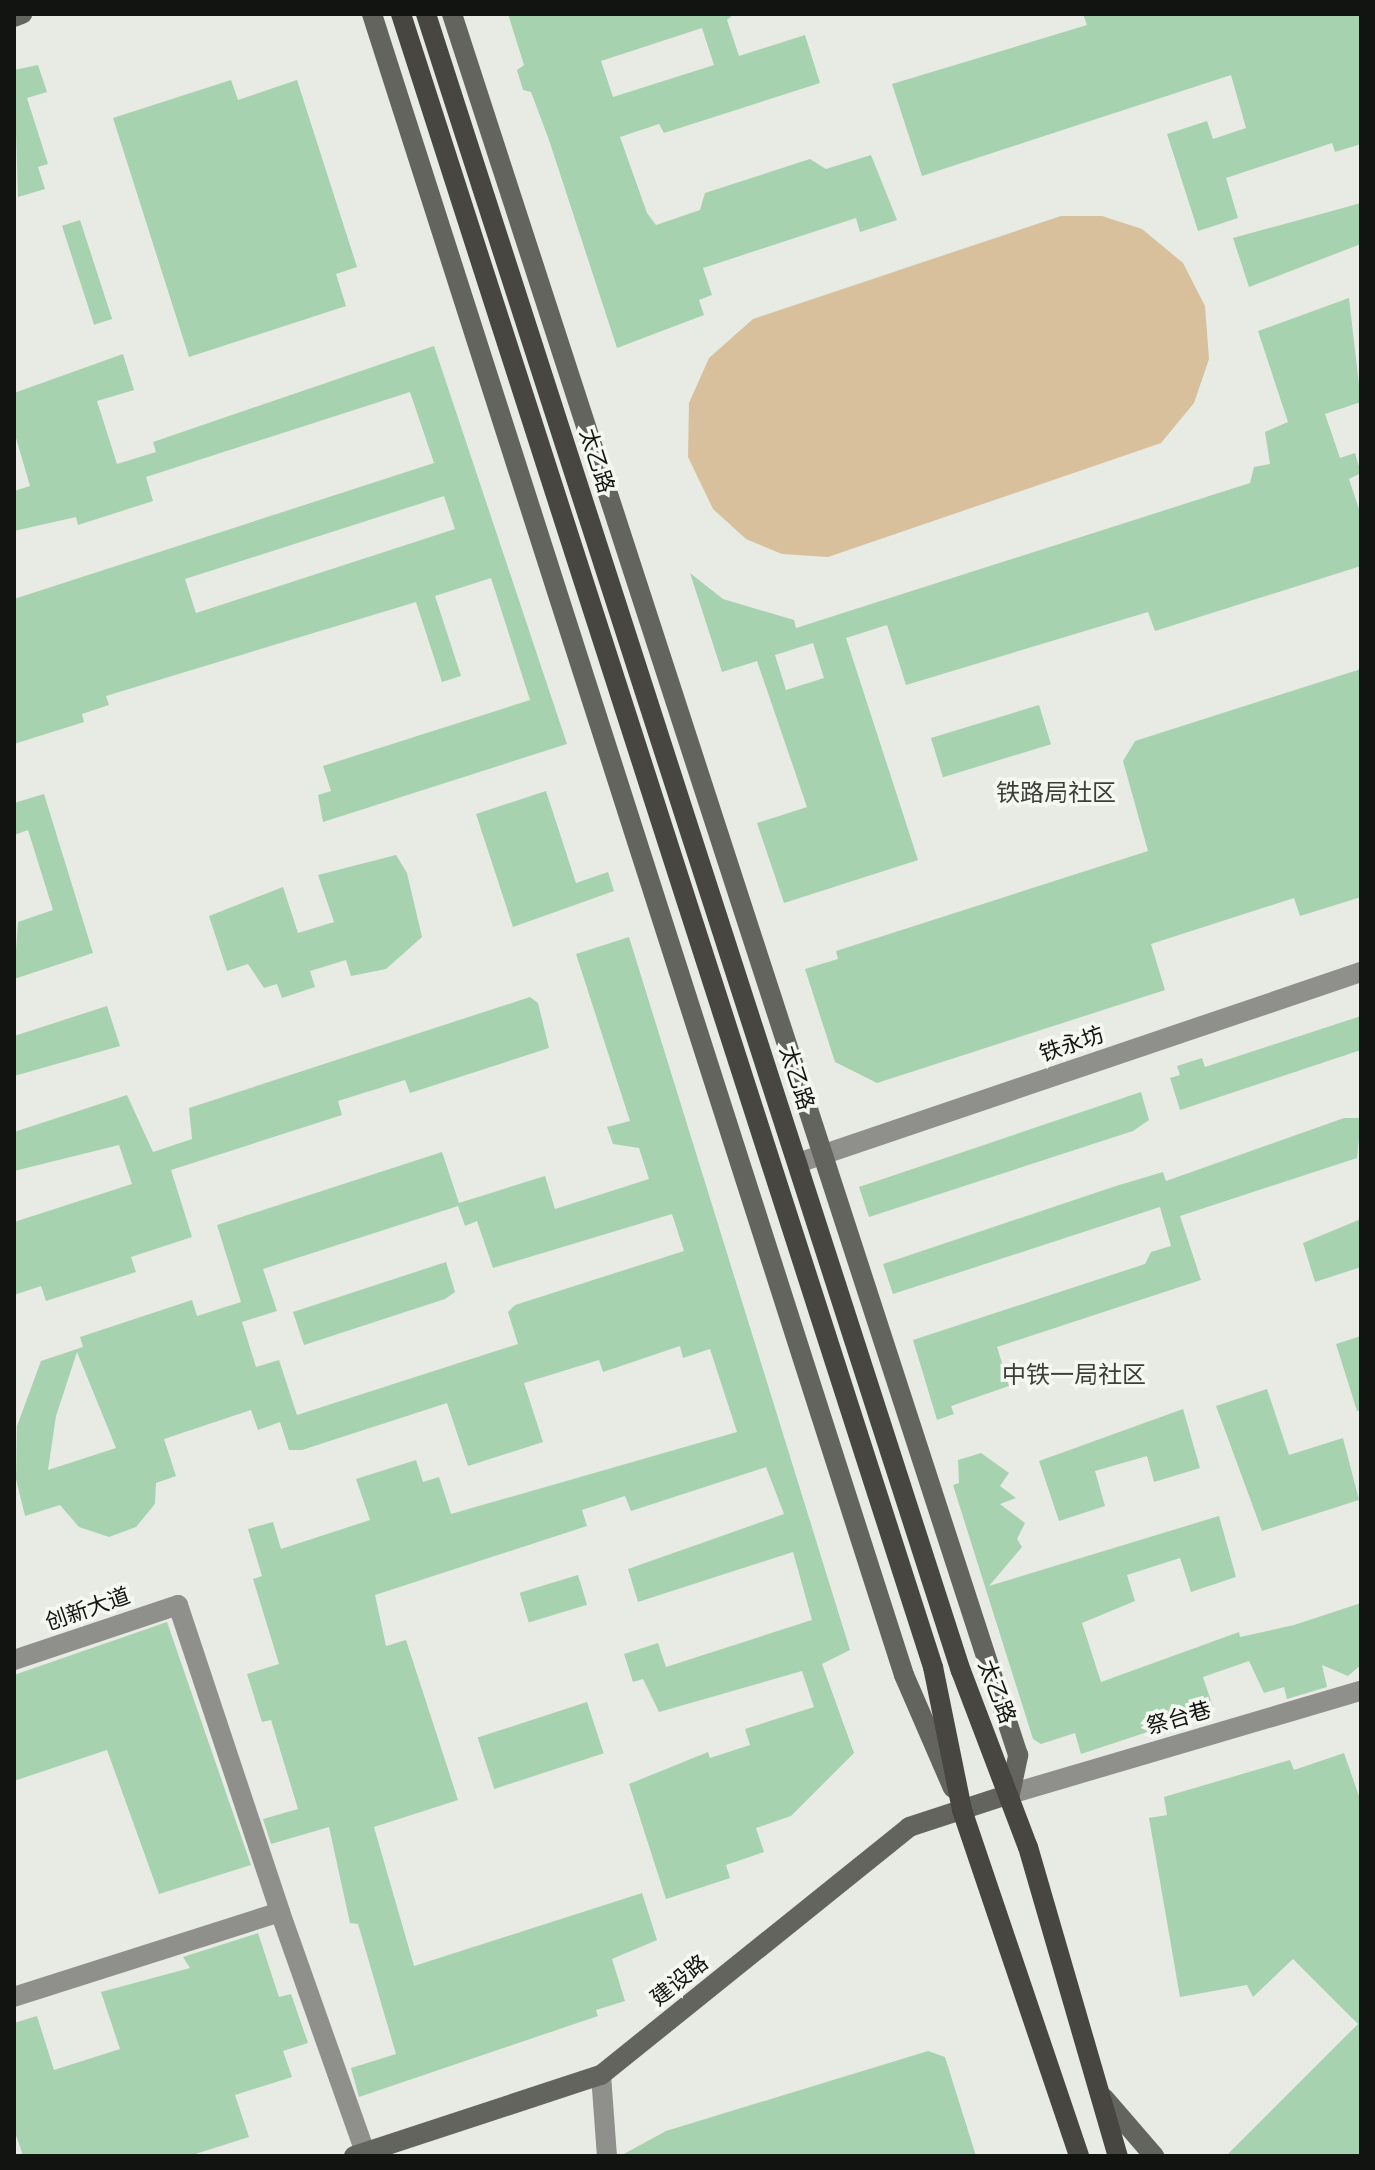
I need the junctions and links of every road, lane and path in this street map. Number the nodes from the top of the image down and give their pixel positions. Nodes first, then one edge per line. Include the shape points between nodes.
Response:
1 (22, 14) edge
2 (372, 14) edge
3 (401, 14) edge
4 (426, 14) edge
5 (452, 14) edge
6 (14, 17) edge
7 (1361, 972) edge
8 (821, 1156) junction
9 (798, 1163) junction
10 (14, 1660) edge
11 (1361, 1691) edge
12 (1010, 1794) junction
13 (962, 1810) junction
14 (280, 1912) junction
15 (14, 1997) edge
16 (601, 2075) junction
17 (1104, 2098) junction
18 (359, 2154) edge
19 (607, 2156) edge
20 (1079, 2156) edge
21 (1118, 2156) edge
22 (1154, 2156) edge

1 - 6 main road
2 - 13 main road via 904,1675
3 - 13 main road via 933,1667
4 - 9 main road, 太乙路
5 - 8 main road
7 - 8 street, 铁永坊
8 - 9 street, 铁永坊
8 - 12 main road via 1018,1755
9 - 12 main road, 太乙路 via 961,1671
10 - 14 street, 创新大道 via 178,1605
11 - 12 street, 祭台巷
12 - 13 main road, 建设路
12 - 17 main road, 太乙路
13 - 16 main road, 建设路 via 909,1827
13 - 20 main road
14 - 15 street
14 - 18 street
16 - 18 main road, 建设路
16 - 19 street
17 - 21 main road, 太乙路
17 - 22 main road

